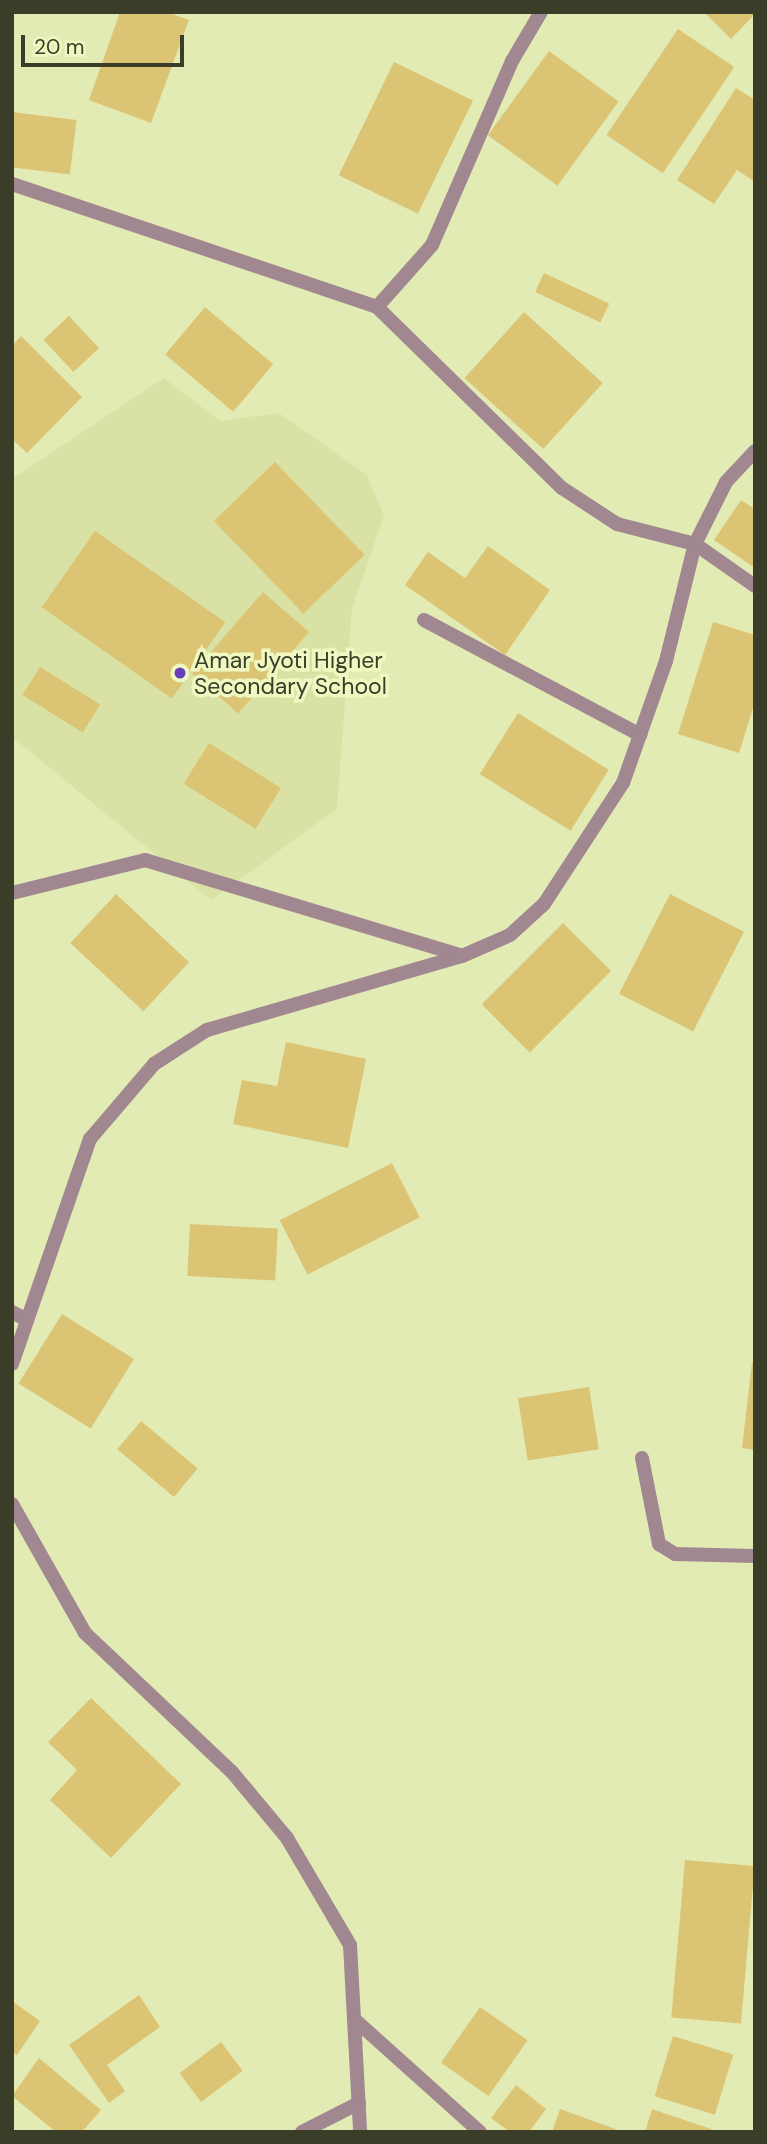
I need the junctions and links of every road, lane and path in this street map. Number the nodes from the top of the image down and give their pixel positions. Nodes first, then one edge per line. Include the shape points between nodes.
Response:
1 (541, 12) edge
2 (12, 184) edge
3 (377, 307) junction
4 (755, 451) edge
5 (695, 544) junction
6 (755, 586) edge
7 (424, 620) dead end
8 (640, 735) junction
9 (12, 893) edge
10 (462, 956) junction
11 (12, 1312) edge
12 (27, 1320) junction
13 (12, 1364) edge
14 (642, 1458) dead end
15 (12, 1504) edge
16 (755, 1556) edge
17 (354, 2019) junction
18 (359, 2104) junction
19 (302, 2132) edge
20 (360, 2132) edge
21 (480, 2132) edge

1 - 3 street via 512,61 432,245
2 - 3 street
3 - 5 street via 562,488 617,524
4 - 5 street via 726,482
5 - 6 street
5 - 8 street
7 - 8 street
8 - 10 street via 623,783 544,904 510,934
9 - 10 street via 73,883 145,860
10 - 12 street via 207,1030 154,1064 90,1139
11 - 12 street
12 - 13 street
14 - 16 street via 659,1544 675,1554
15 - 17 street via 85,1633 232,1772 286,1838 350,1945
17 - 18 street
17 - 21 street
18 - 19 street
18 - 20 street

